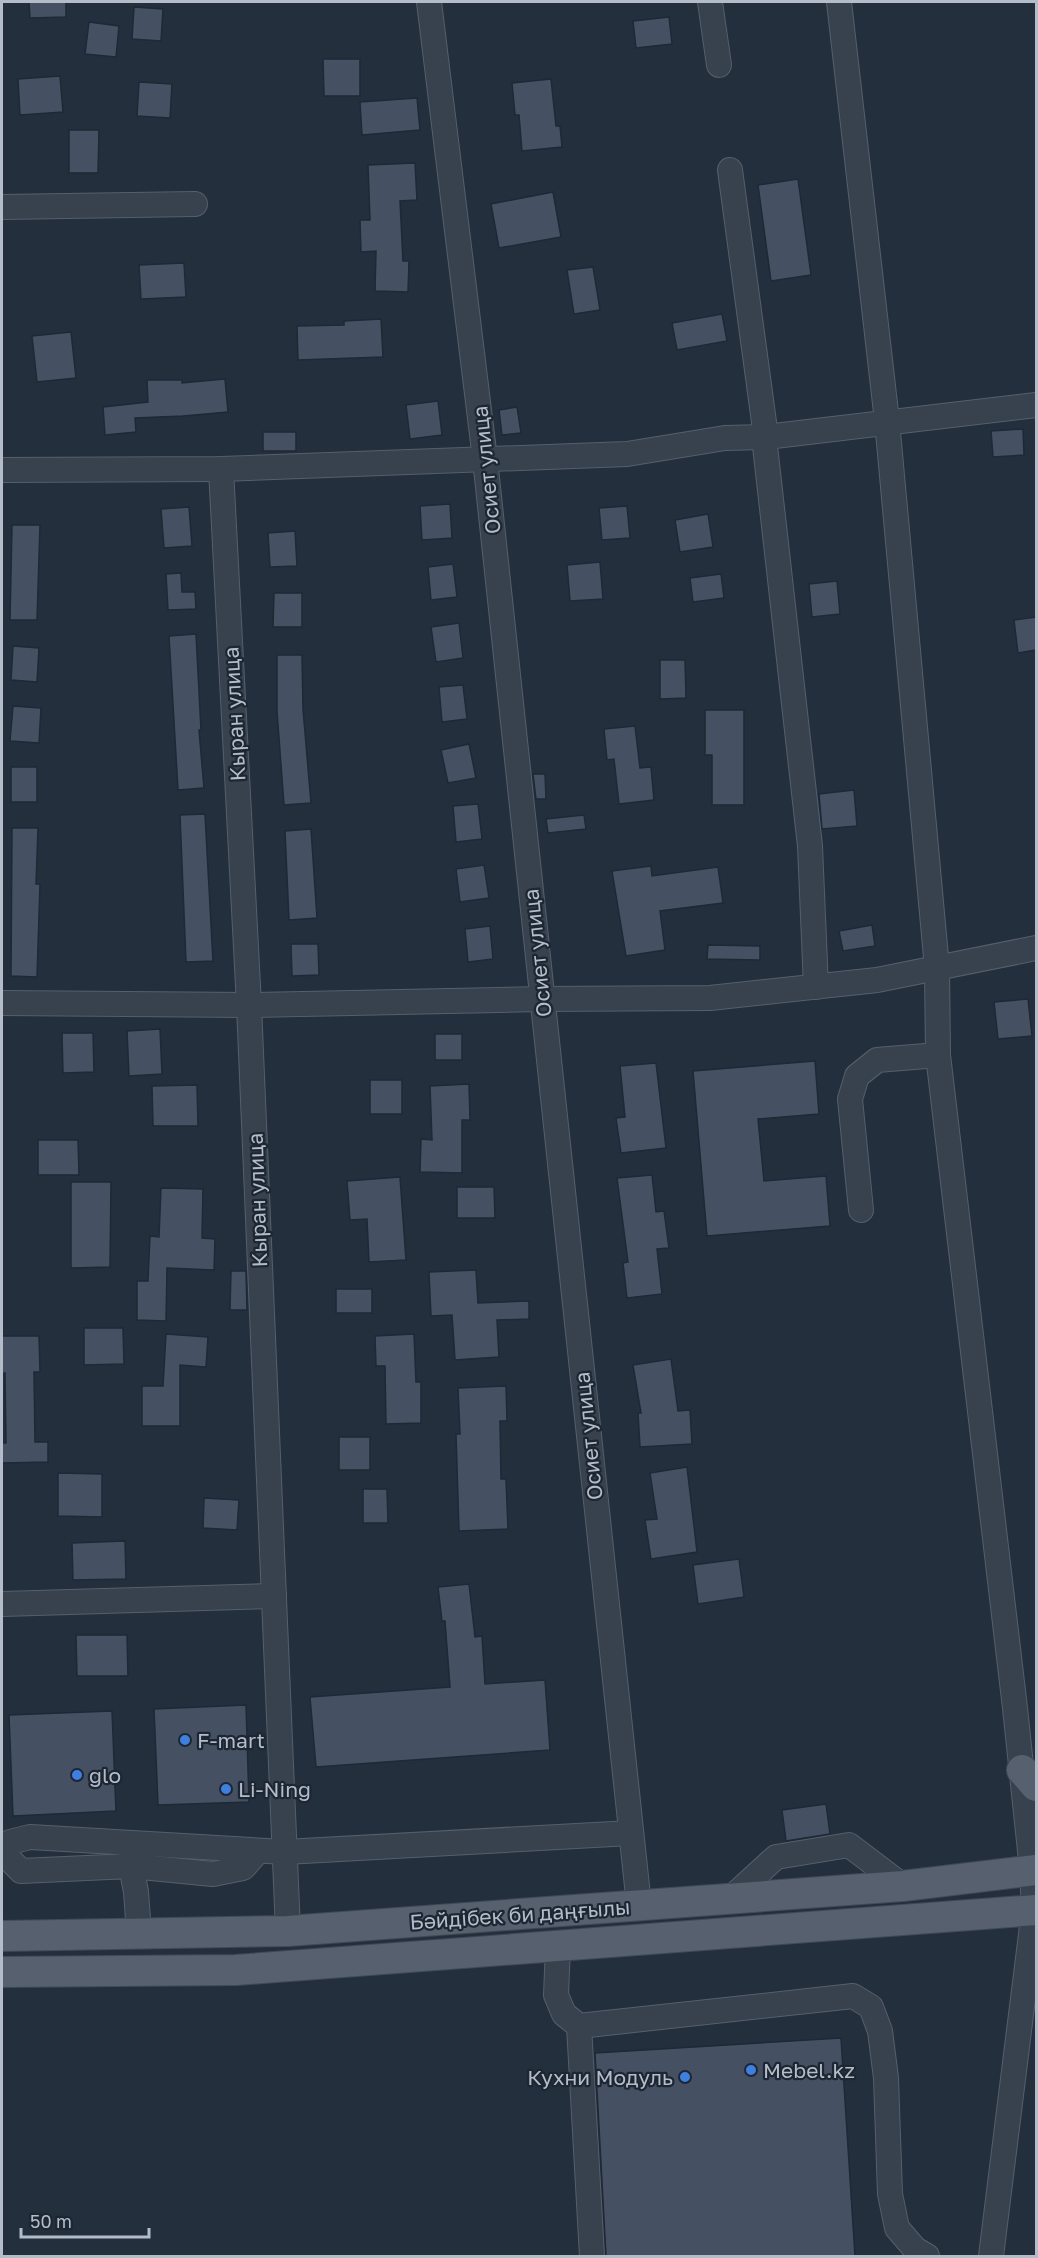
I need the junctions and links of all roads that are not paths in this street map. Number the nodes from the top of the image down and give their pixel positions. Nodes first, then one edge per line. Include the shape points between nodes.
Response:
1 (429, 2) edge
2 (710, 2) edge
3 (839, 2) edge
4 (719, 65) dead end
5 (730, 170) dead end
6 (195, 204) dead end
7 (2, 207) edge
8 (1036, 405) edge
9 (887, 422) junction
10 (765, 437) junction
11 (485, 459) junction
12 (221, 469) junction
13 (2, 470) edge
14 (1036, 948) edge
15 (937, 968) junction
16 (816, 987) junction
17 (541, 999) junction
18 (2, 1003) edge
19 (249, 1005) junction
20 (938, 1055) junction
21 (861, 1210) dead end
22 (274, 1596) junction
23 (2, 1604) edge
24 (1029, 1778) edge
25 (631, 1833) junction
26 (258, 1851) junction
27 (3, 1852) edge
28 (285, 1852) junction
29 (131, 1866) junction
30 (1034, 1870) edge
31 (903, 1886) junction
32 (731, 1898) junction
33 (639, 1905) junction
34 (1035, 1910) edge
35 (288, 1931) junction
36 (139, 1933) junction
37 (2, 1936) edge
38 (558, 1946) junction
39 (2, 1972) edge
40 (579, 2026) junction
41 (918, 2254) edge
42 (592, 2256) edge
43 (991, 2256) edge

1 - 11 street, Осиет улица
2 - 4 street
3 - 9 street
5 - 10 street
6 - 7 street
8 - 9 street
9 - 10 street
9 - 15 street
10 - 11 street via 725,438 627,454
10 - 16 street via 810,846
11 - 12 street
11 - 17 street, Осиет улица
12 - 13 street
12 - 19 street, Кыран улица
14 - 15 street
15 - 16 street
15 - 20 street
16 - 17 street via 710,998
17 - 19 street
17 - 25 street, Осиет улица
18 - 19 street
19 - 22 street, Кыран улица
20 - 21 street via 877,1060 857,1076 850,1099
20 - 24 street
22 - 23 street
22 - 28 street, Кыран улица
24 - 30 street
25 - 28 street
25 - 33 street, Осиет улица
26 - 27 street via 30,1837 10,1842
26 - 28 street
26 - 29 street via 243,1868 213,1874
27 - 29 street via 21,1872
28 - 35 street, Кыран улица
29 - 36 street
30 - 31 main road, Бәйдібек би даңғылы
30 - 34 street
31 - 32 main road, Бәйдібек би даңғылы
31 - 32 street via 849,1845 776,1857
32 - 33 main road, Бәйдібек би даңғылы
33 - 35 main road, Бәйдібек би даңғылы
34 - 38 main road, Бәйдібек би даңғылы
34 - 43 street
35 - 36 main road, Бәйдібек би даңғылы
36 - 37 main road, Бәйдібек би даңғылы
38 - 39 main road, Бәйдібек би даңғылы via 236,1970
38 - 40 street via 556,1995 564,2014
40 - 41 street via 853,1996 871,2007 880,2031 886,2078 890,2194 897,2228
40 - 42 street

